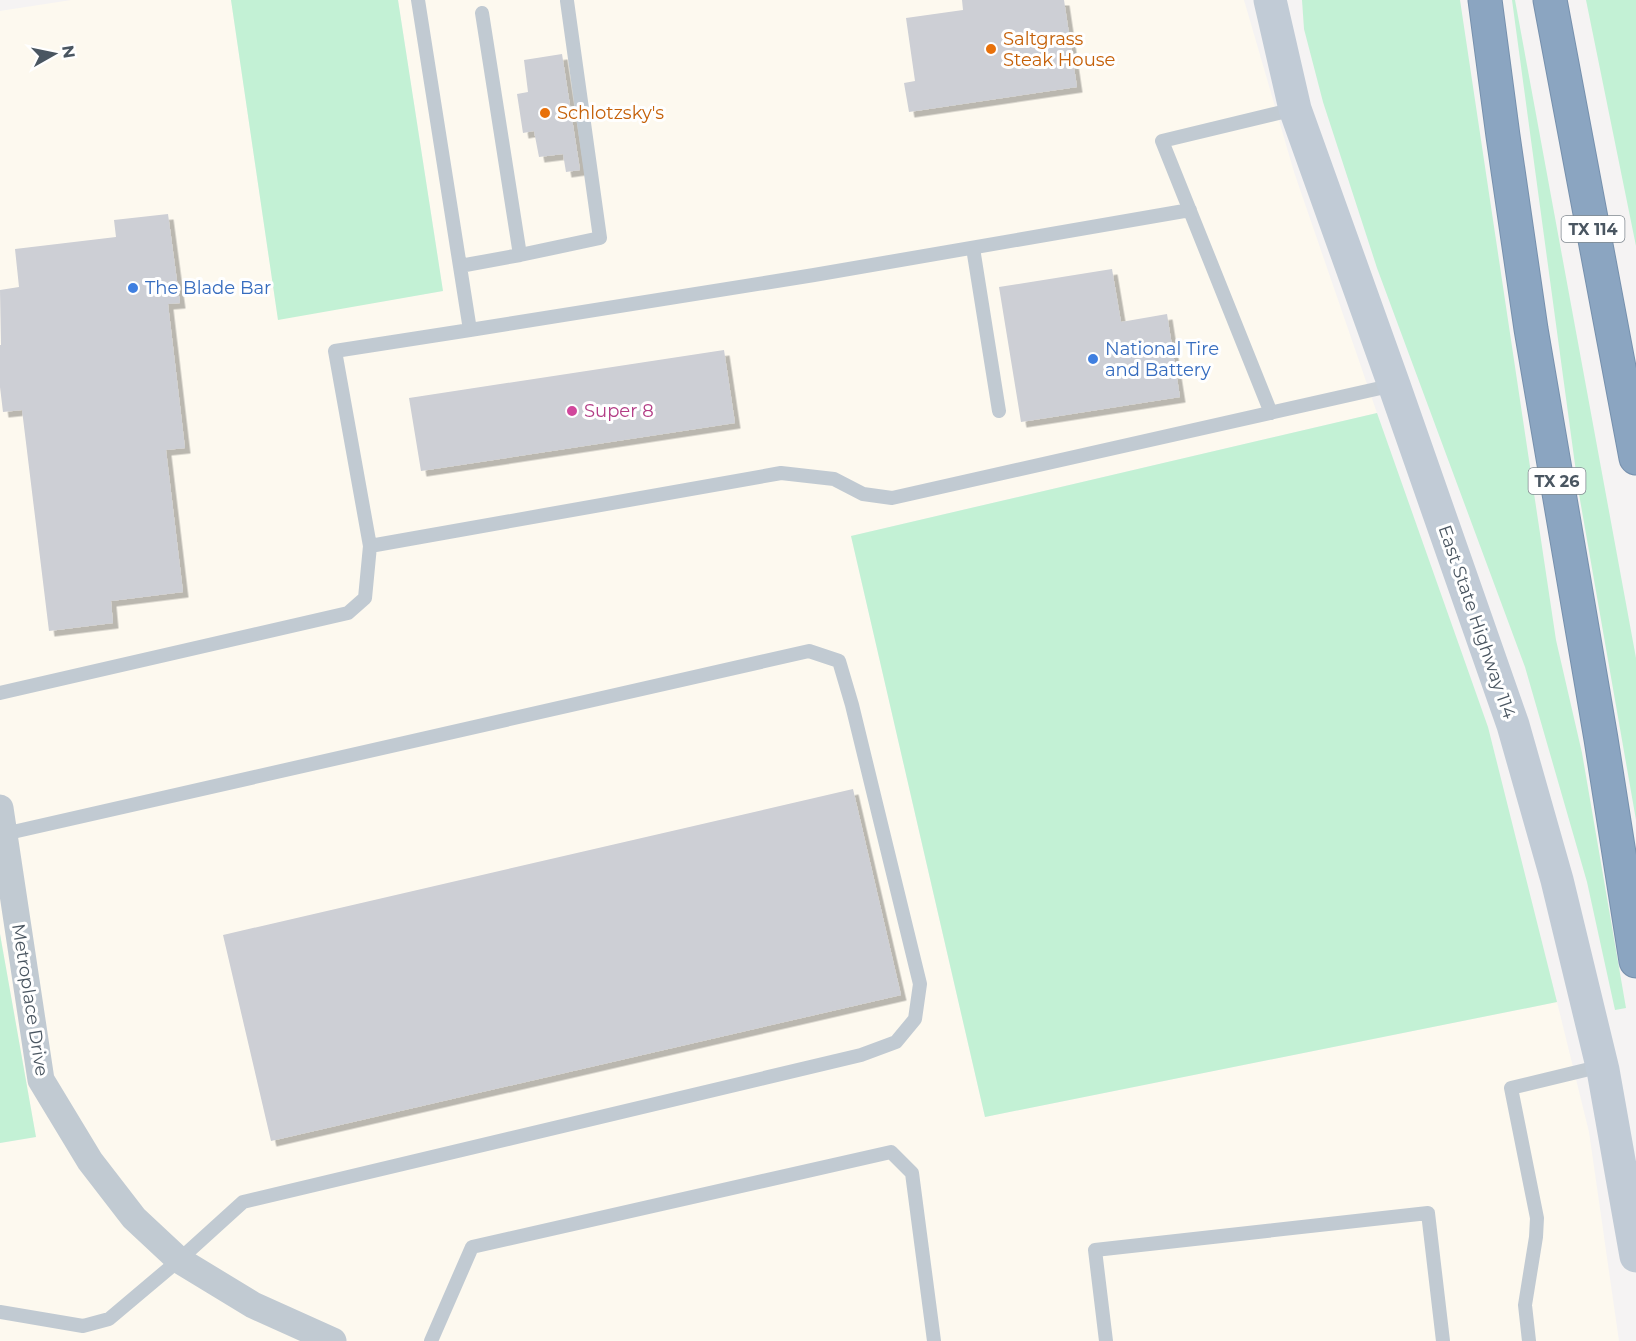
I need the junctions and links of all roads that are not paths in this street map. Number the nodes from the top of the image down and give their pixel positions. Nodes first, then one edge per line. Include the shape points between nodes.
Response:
1 (418, 0) edge
2 (1270, 0) edge
3 (1485, 0) edge
4 (1550, 0) edge
5 (567, 1) edge
6 (482, 13) dead end
7 (1295, 109) junction
8 (1190, 210) junction
9 (973, 248) junction
10 (520, 255) junction
11 (460, 266) junction
12 (470, 330) junction
13 (1394, 385) junction
14 (999, 411) dead end
15 (1271, 413) junction
16 (1636, 458) edge
17 (370, 546) junction
18 (0, 693) edge
19 (2, 821) edge
20 (1636, 961) edge
21 (1602, 1066) junction
22 (1636, 1256) edge
23 (179, 1260) junction
24 (0, 1312) edge
25 (333, 1341) edge
26 (430, 1341) edge
27 (934, 1341) edge
28 (1106, 1341) edge
29 (1443, 1341) edge
30 (1529, 1341) edge

1 - 11 lane
2 - 7 main road, East State Highway 114
3 - 20 highway, TX 26 via 1531,329
4 - 16 highway, TX 114
5 - 10 lane via 600,238
6 - 10 lane
7 - 8 lane via 1162,141
7 - 13 main road, East State Highway 114
8 - 9 lane
8 - 15 lane
9 - 12 lane
9 - 14 lane
10 - 11 lane
11 - 12 lane
12 - 17 lane via 335,351
13 - 15 lane
13 - 21 main road, East State Highway 114 via 1513,725 1557,880
15 - 17 lane via 892,498 863,494 834,479 781,473
17 - 18 lane via 365,598 348,613
19 - 23 street, Metroplace Drive via 41,1080 90,1161 134,1218
19 - 23 lane via 809,651 839,661 920,984 915,1019 896,1042 861,1055 243,1202
21 - 22 main road, East State Highway 114
21 - 30 lane via 1511,1088 1537,1218 1526,1305
23 - 24 lane via 109,1319 83,1326
23 - 25 street, Metroplace Drive via 253,1305
26 - 27 lane via 472,1247 891,1152 912,1173
28 - 29 lane via 1095,1250 1428,1213

